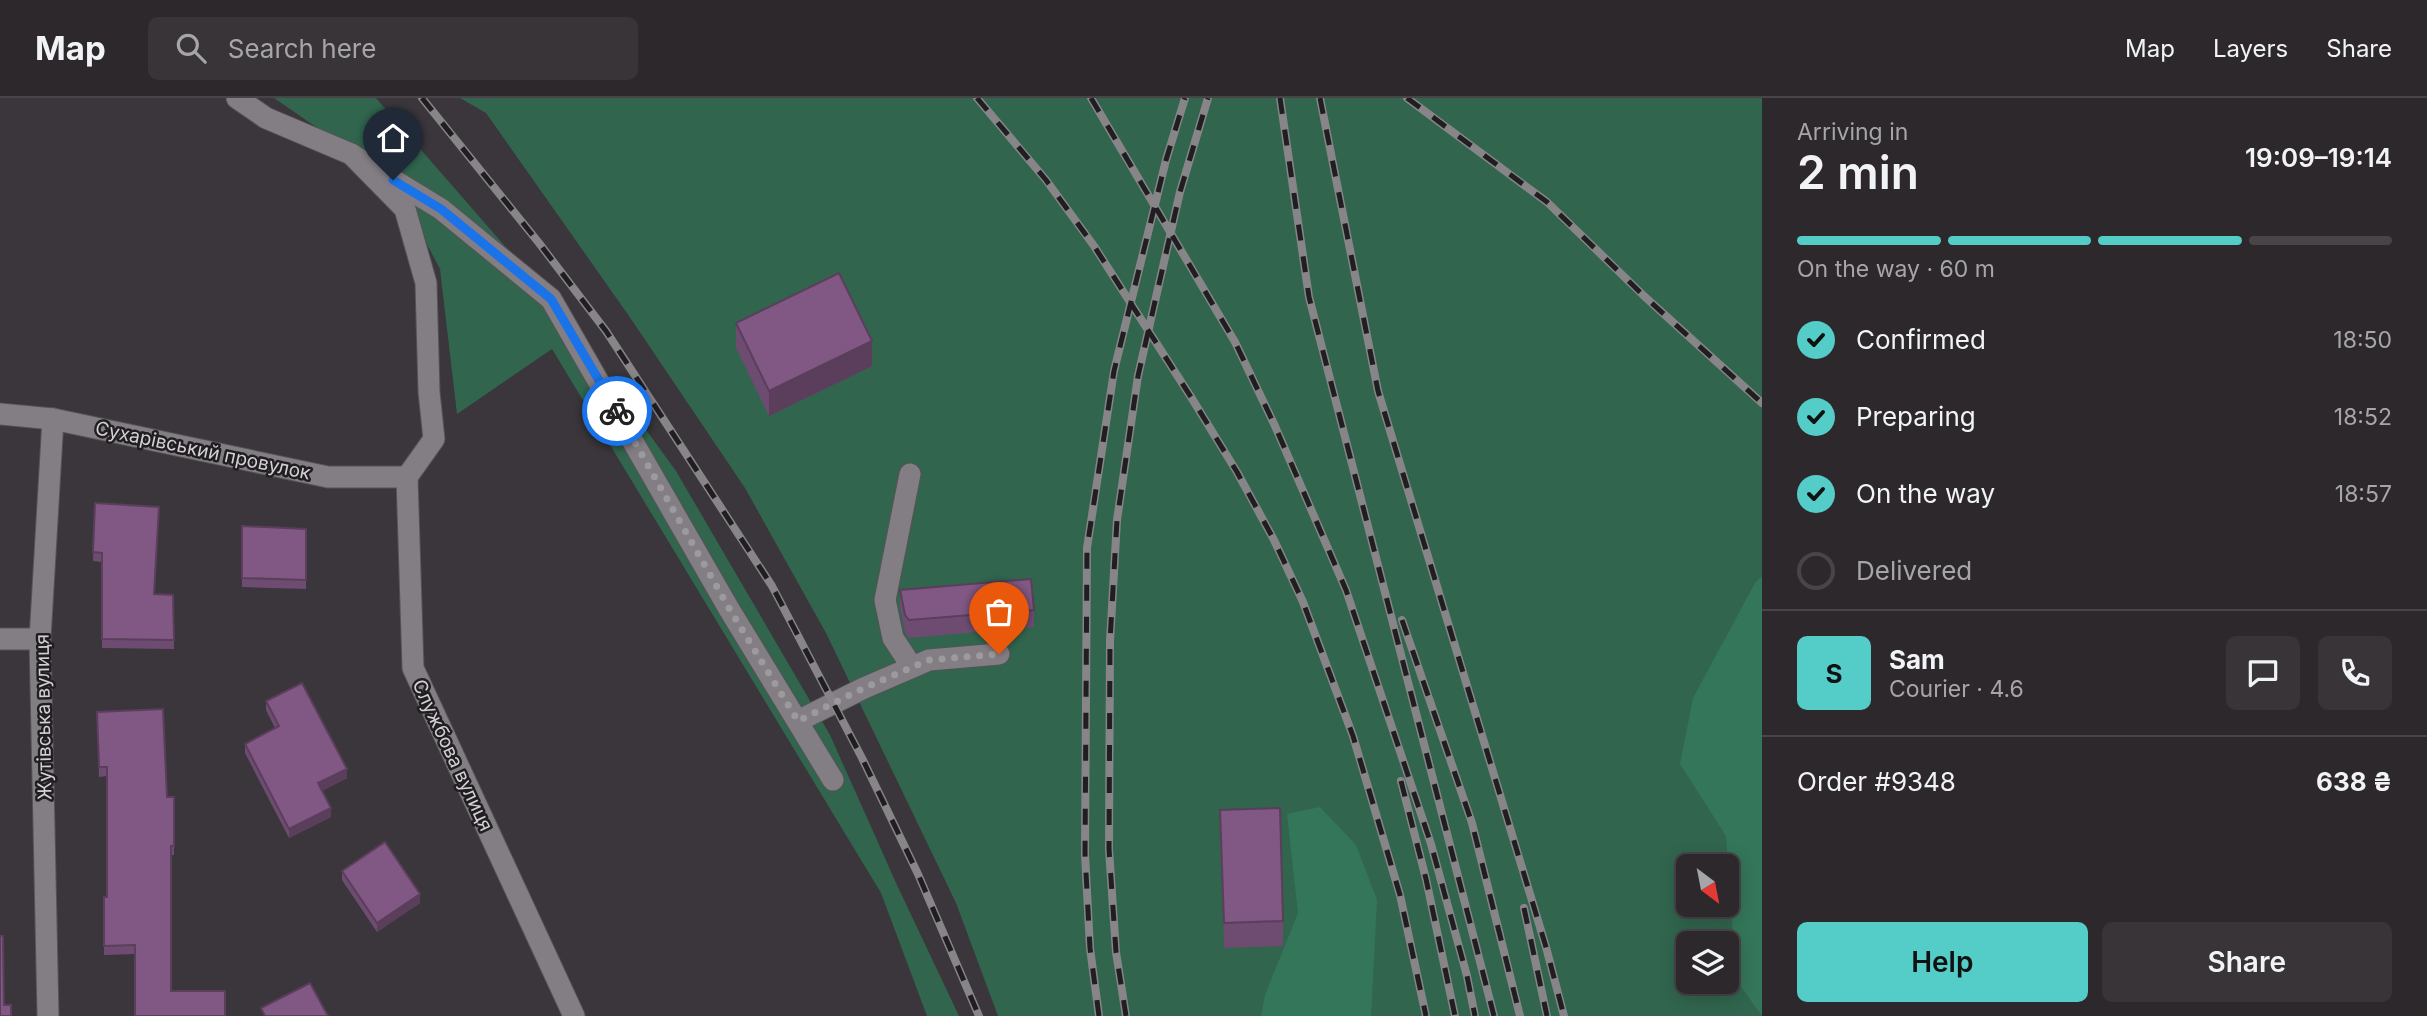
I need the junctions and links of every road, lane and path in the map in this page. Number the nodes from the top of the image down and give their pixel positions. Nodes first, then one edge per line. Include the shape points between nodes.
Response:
1 (237, 98) edge
2 (351, 154) junction
3 (0, 414) edge
4 (53, 419) junction
5 (910, 474) dead end
6 (407, 477) junction
7 (0, 639) edge
8 (40, 639) junction
9 (999, 654) dead end
10 (912, 667) junction
11 (798, 721) junction
12 (833, 780) dead end
13 (48, 1016) edge
14 (575, 1016) edge

1 - 2 street via 265,118
2 - 6 street via 405,209 426,283 434,439
2 - 11 street via 441,209 551,299
3 - 4 street, Сухарівський провулок
4 - 6 street, Сухарівський провулок via 328,477
4 - 8 street, Жутівська вулиця
5 - 10 street via 885,600 893,638
6 - 14 street, Службова вулиця via 412,668
7 - 8 street
8 - 13 street, Жутівська вулиця
9 - 10 street via 929,660
10 - 11 street
11 - 12 street

